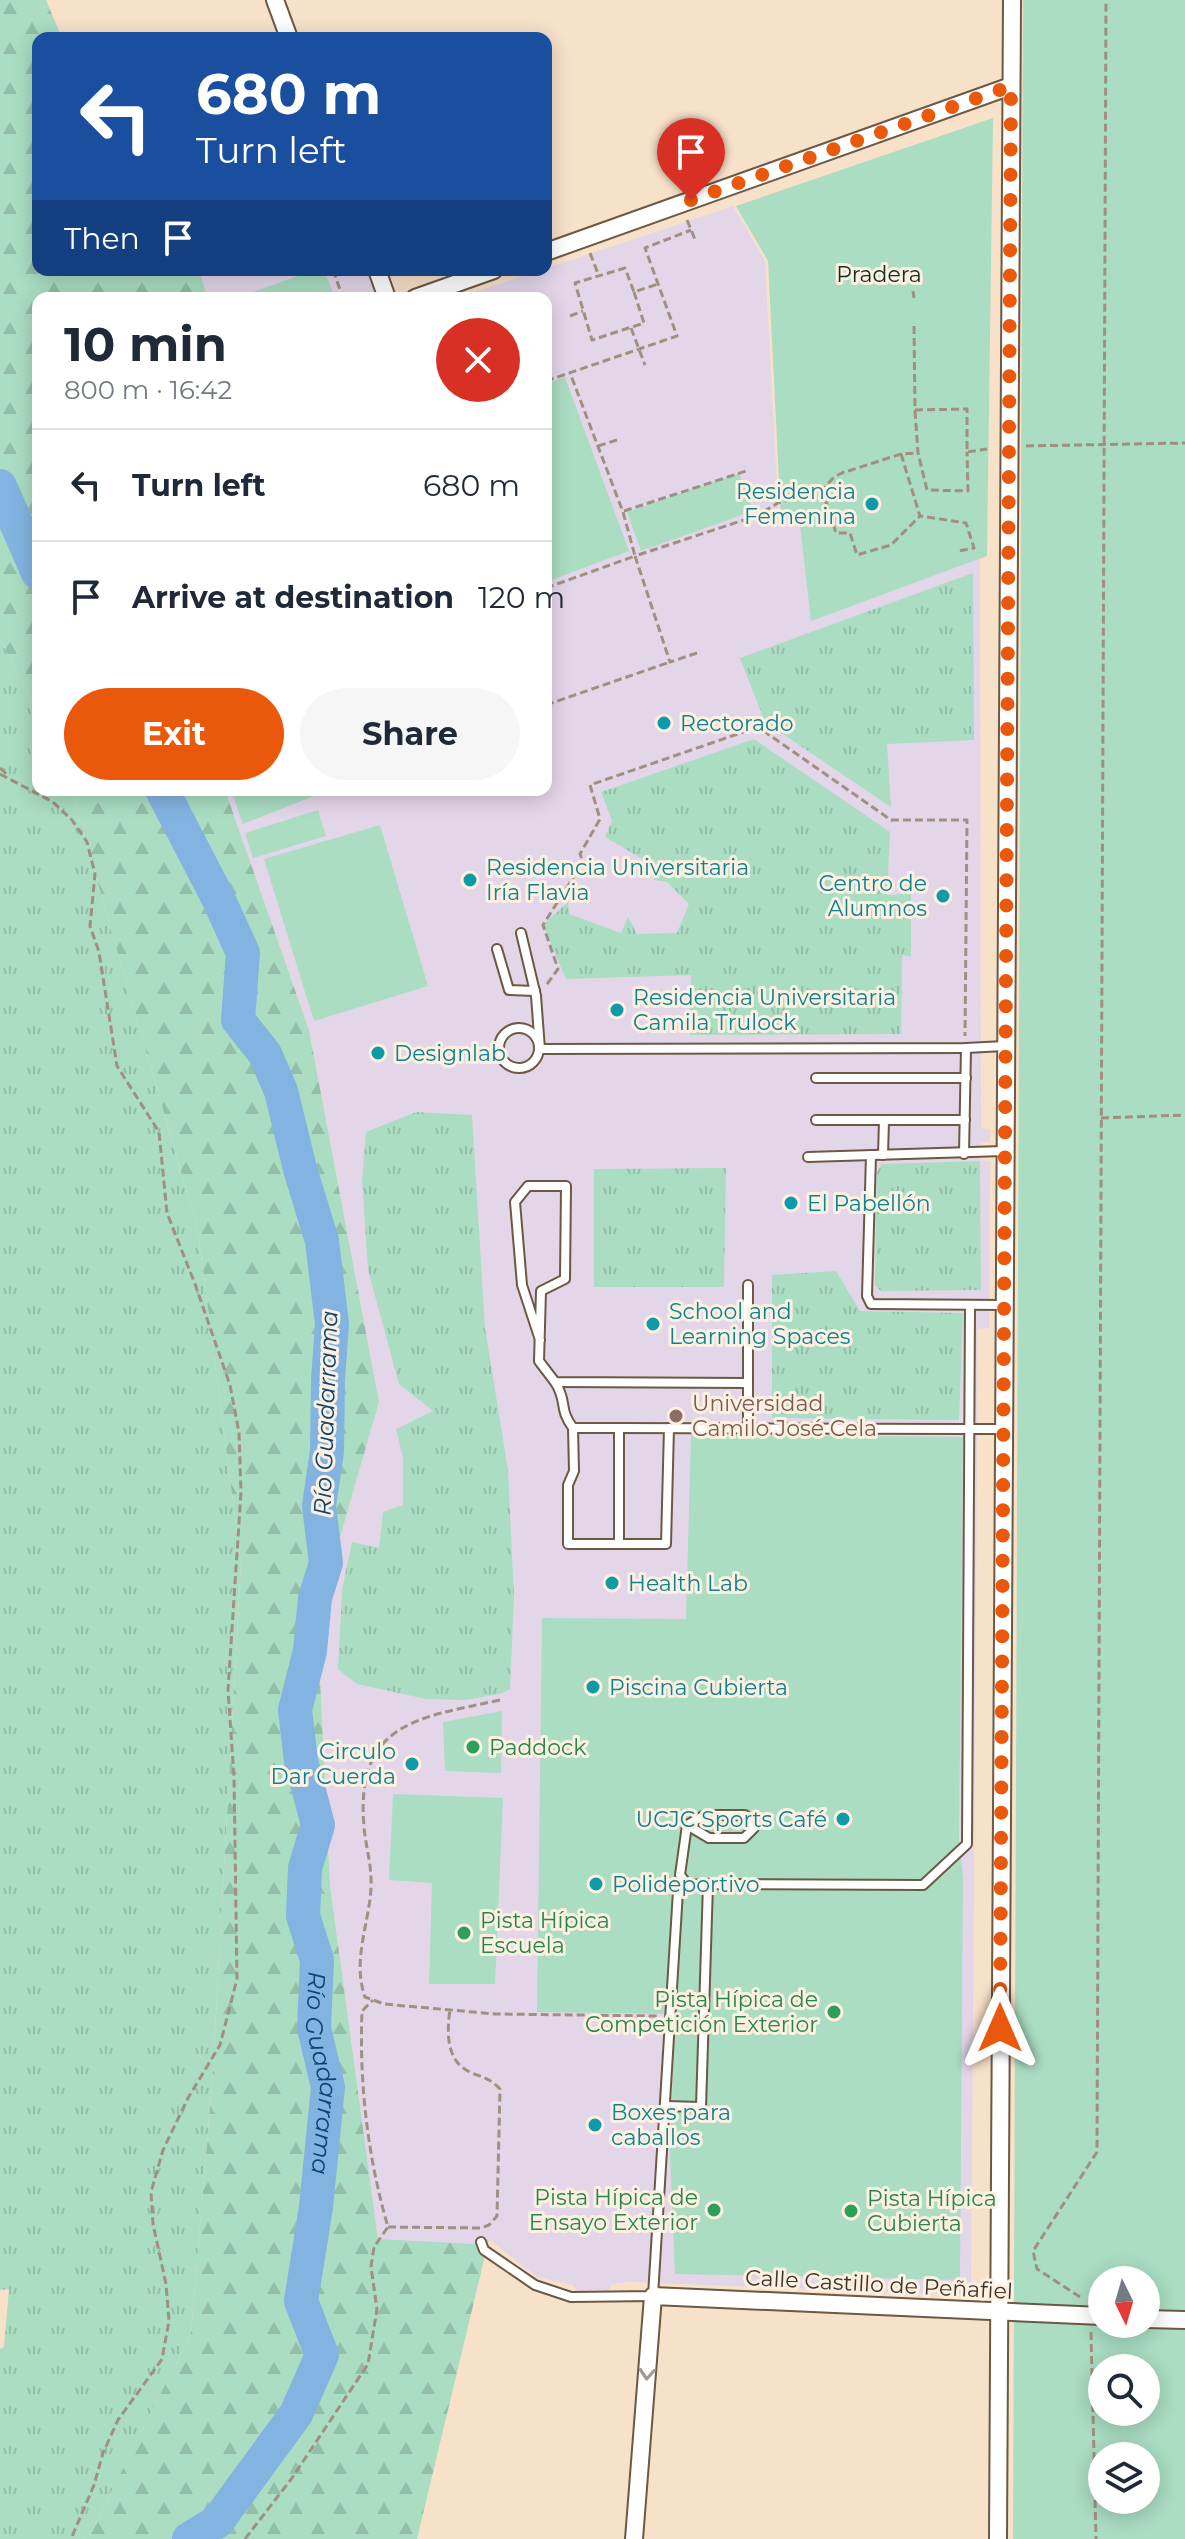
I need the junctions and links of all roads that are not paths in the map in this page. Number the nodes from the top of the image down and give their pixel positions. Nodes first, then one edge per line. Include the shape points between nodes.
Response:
1 (275, 0) edge
2 (1012, 0) edge
3 (287, 32) edge
4 (1011, 86) junction
5 (552, 250) edge
6 (477, 276) edge
7 (432, 292) edge
8 (521, 933) dead end
9 (497, 949) dead end
10 (535, 991) junction
11 (1004, 1046) junction
12 (966, 1048) junction
13 (540, 1049) junction
14 (816, 1078) dead end
15 (966, 1078) junction
16 (816, 1120) dead end
17 (884, 1120) junction
18 (965, 1120) junction
19 (1004, 1151) junction
20 (964, 1154) junction
21 (871, 1155) junction
22 (883, 1155) junction
23 (808, 1157) dead end
24 (748, 1285) dead end
25 (970, 1305) junction
26 (1003, 1305) junction
27 (540, 1340) junction
28 (555, 1382) junction
29 (748, 1383) junction
30 (573, 1428) junction
31 (619, 1428) junction
32 (669, 1428) junction
33 (748, 1428) junction
34 (969, 1429) junction
35 (1002, 1429) junction
36 (619, 1544) junction
37 (687, 1825) junction
38 (708, 1884) junction
39 (688, 1885) junction
40 (665, 2106) junction
41 (481, 2242) dead end
42 (653, 2296) junction
43 (999, 2311) junction
44 (1088, 2316) edge
45 (1160, 2319) edge
46 (1185, 2320) edge
47 (634, 2539) edge
48 (998, 2539) edge

1 - 3 street
2 - 4 street
4 - 5 street
4 - 11 street
6 - 7 street
8 - 10 lane
9 - 10 lane via 509,990
10 - 13 lane
11 - 12 lane
11 - 19 street
12 - 13 lane
12 - 15 lane
13 - 13 lane via 536,1036 524,1028 505,1033 499,1045 501,1059 518,1069 531,1065
14 - 15 lane
15 - 18 lane
16 - 17 lane
17 - 18 lane
17 - 22 lane
18 - 20 lane
19 - 20 lane
19 - 26 street
20 - 22 lane
21 - 22 lane
21 - 23 lane
21 - 25 lane via 871,1304
24 - 29 lane
25 - 26 lane
25 - 34 lane
26 - 35 street
27 - 27 lane via 541,1291 565,1279 566,1186 528,1186 515,1202 522,1285
27 - 28 lane via 539,1361
28 - 29 lane
28 - 30 lane via 563,1395 563,1414
29 - 33 lane
30 - 31 lane
30 - 36 lane via 568,1544
31 - 32 lane
31 - 36 lane
32 - 33 lane
32 - 36 lane via 666,1544
33 - 34 lane
34 - 35 lane
34 - 38 lane via 967,1844 923,1885
35 - 43 street
37 - 37 lane via 709,1838 744,1838 754,1828 745,1815 705,1815
37 - 39 lane via 680,1875
38 - 39 lane
38 - 40 lane via 701,2107
39 - 40 lane via 678,1891
40 - 42 lane
41 - 42 lane via 484,2250 535,2285 571,2297
42 - 43 street, Calle Castillo de Peñafiel
42 -> 47 street
43 - 44 street, Calle Castillo de Peñafiel
43 - 48 street
45 - 46 street

